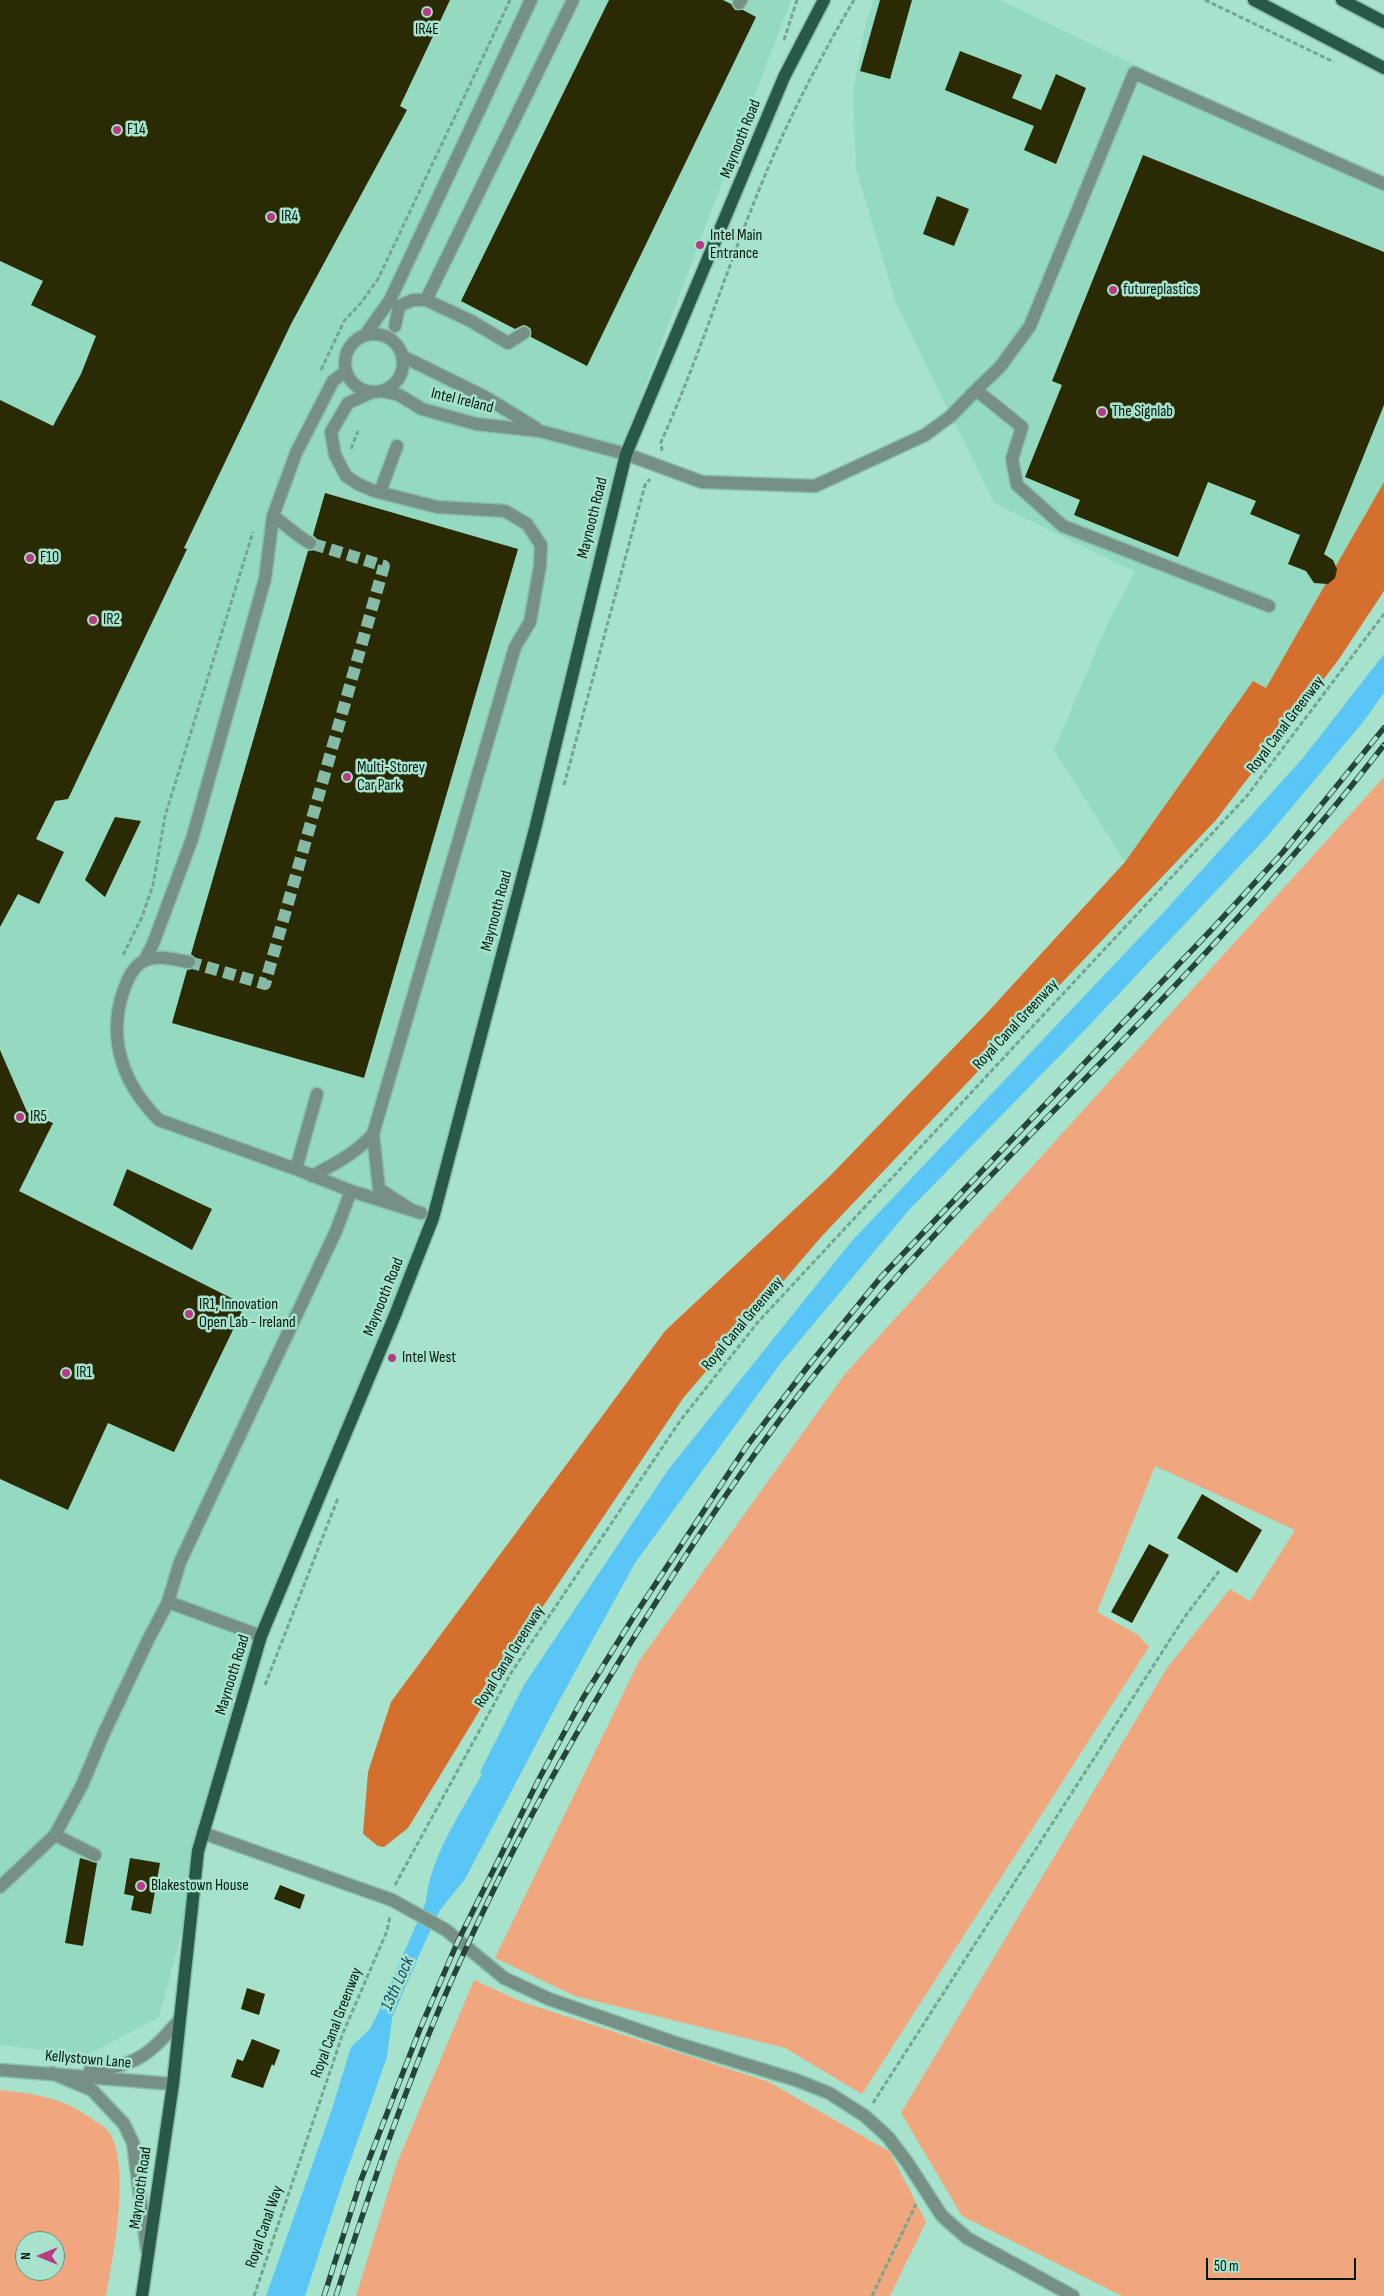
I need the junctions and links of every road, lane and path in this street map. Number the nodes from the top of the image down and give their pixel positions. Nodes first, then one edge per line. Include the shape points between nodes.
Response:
1 (510, 0) edge
2 (531, 0) edge
3 (573, 0) edge
4 (824, 0) edge
5 (1205, 0) edge
6 (1254, 0) edge
7 (1342, 0) edge
8 (1384, 22) edge
9 (1339, 65) dead end
10 (1384, 68) edge
11 (1384, 184) edge
12 (390, 300) junction
13 (426, 300) junction
14 (395, 326) junction
15 (524, 333) dead end
16 (365, 335) junction
17 (400, 351) junction
18 (346, 371) junction
19 (318, 375) dead end
20 (377, 392) junction
21 (973, 393) junction
22 (540, 431) junction
23 (397, 446) dead end
24 (626, 454) junction
25 (380, 492) junction
26 (273, 516) junction
27 (255, 525) dead end
28 (310, 543) tunnel mouth
29 (1269, 606) dead end
30 (1384, 614) edge
31 (144, 961) junction
32 (189, 962) tunnel mouth
33 (120, 963) dead end
34 (317, 1094) dead end
35 (373, 1134) junction
36 (296, 1169) junction
37 (312, 1176) junction
38 (351, 1192) junction
39 (1219, 1571) dead end
40 (168, 1602) junction
41 (261, 1636) junction
42 (204, 1833) junction
43 (55, 1835) junction
44 (95, 1855) dead end
45 (0, 1887) edge
46 (392, 1900) junction
47 (180, 2019) junction
48 (0, 2070) edge
49 (52, 2072) junction
50 (173, 2084) junction
51 (865, 2116) junction
52 (299, 2166) joint
53 (924, 2188) junction
54 (148, 2255) junction
55 (142, 2296) edge
56 (254, 2296) edge
57 (872, 2296) edge
58 (1073, 2296) edge

1 - 19 path via 378,279 344,320
2 - 12 street
3 - 13 street
4 - 24 main road, Maynooth Road via 784,77
5 - 9 path
6 - 10 main road
7 - 8 main road
11 - 21 street, Intel Ireland via 1134,73 1030,326 1000,366
12 - 14 street
12 - 16 street
13 - 14 street via 413,300 399,306
13 - 15 street via 471,320 508,343
14 - 17 street
16 - 17 street via 384,336
16 - 18 street via 357,339 346,353
17 - 20 street via 401,374 396,382
17 - 22 street, Intel Ireland
18 - 20 street via 356,386
18 - 26 street via 333,381 296,453
20 - 22 street, Intel Ireland via 399,395 422,409 476,424
20 - 25 street via 348,403 331,432 335,455 346,476
21 - 24 street, Intel Ireland via 951,416 925,435 815,486 702,482
21 - 29 street via 1022,427 1012,459 1017,485 1063,526
22 - 24 street, Intel Ireland
23 - 25 street
24 - 41 main road, Maynooth Road via 535,829 433,1218
25 - 35 street via 437,507 505,510 527,524 541,545 530,622 515,647
26 - 28 street via 296,536
26 - 31 street via 265,580 192,839
27 - 33 path via 165,816 153,885
30 - 46 path, Royal Canal Greenway via 1246,797 758,1322 686,1413 511,1673 408,1858
31 - 32 street via 165,958
31 - 36 street via 128,976 116,1024 122,1066 142,1103 159,1120
34 - 36 street
35 - 37 street via 363,1145
35 - 38 street via 379,1189 416,1211
36 - 37 street
37 - 38 street
38 - 40 street via 336,1231 180,1562
39 - 51 path via 1179,1627
40 - 41 street
40 - 43 street via 104,1733 82,1786
41 - 42 main road, Maynooth Road
42 - 46 street
42 - 47 main road, Maynooth Road via 198,1851
43 - 44 street
43 - 45 street
46 - 51 street via 446,1930 504,1978 549,1999 796,2080 829,2093
46 - 52 path, Royal Canal Greenway via 387,1931 343,2034
47 - 49 street via 159,2045 139,2059 103,2069
47 - 50 main road, Maynooth Road
48 - 49 street, Kellystown Lane
49 - 50 street, Kellystown Lane
49 - 54 street via 92,2090 124,2124 133,2144
50 - 54 main road, Maynooth Road
51 - 53 street via 888,2137
52 - 56 path, Royal Canal Way
53 - 57 path
53 - 58 street via 942,2216 967,2238
54 - 55 main road, Maynooth Road

